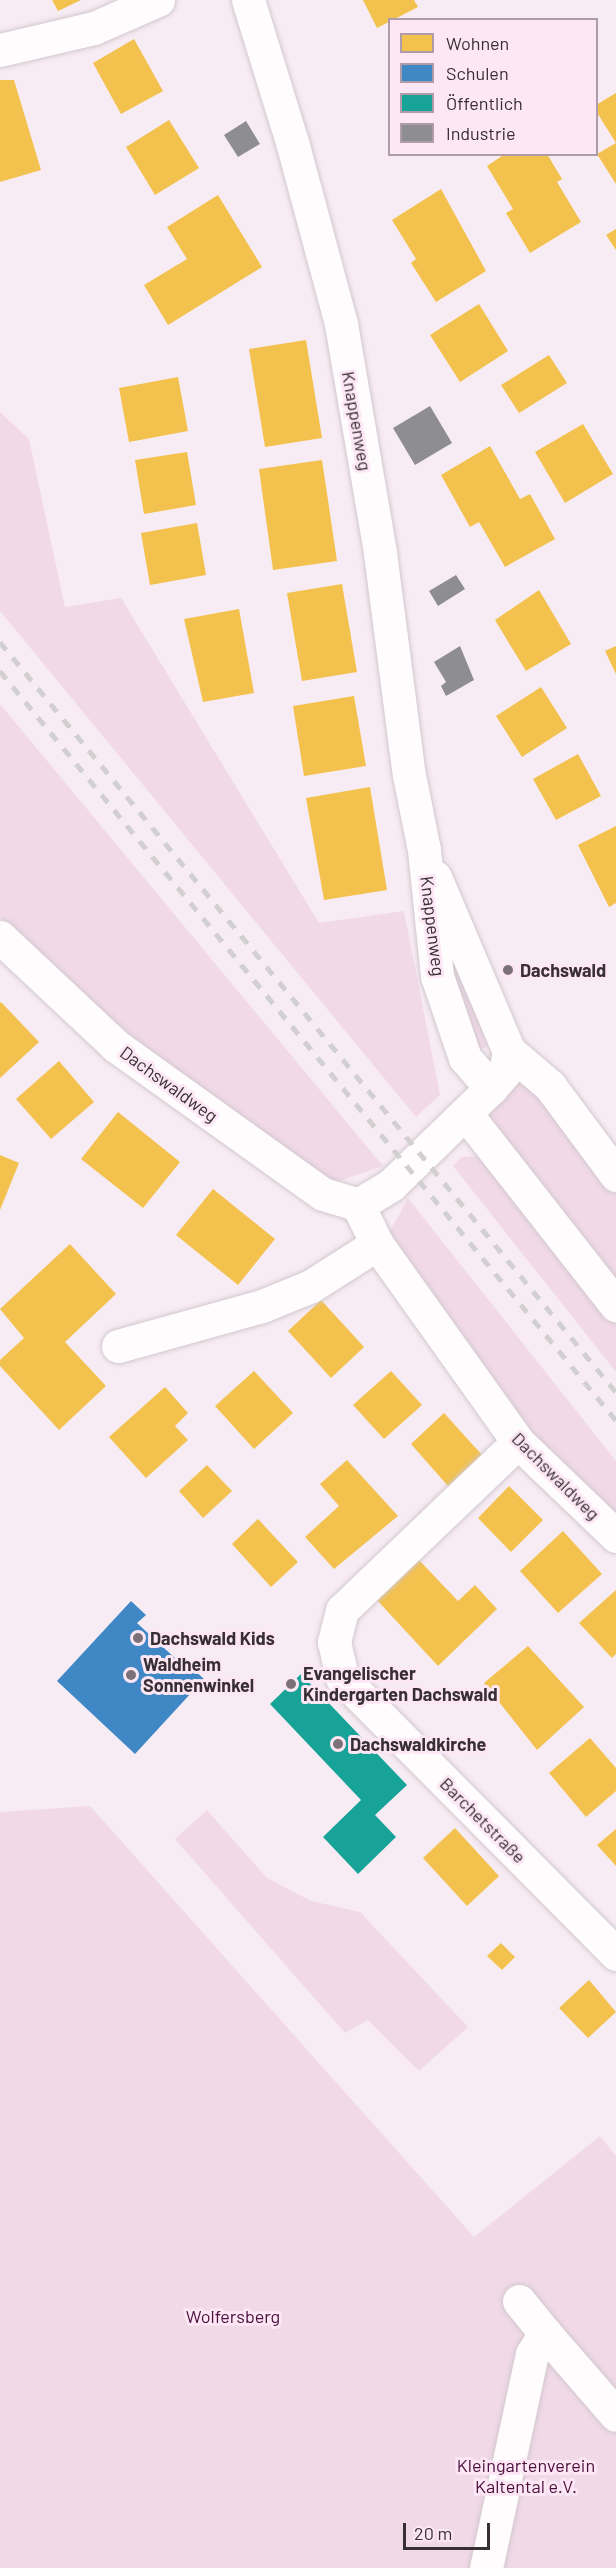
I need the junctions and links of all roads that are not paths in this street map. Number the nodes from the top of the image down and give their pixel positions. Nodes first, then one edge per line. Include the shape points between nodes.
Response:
1 (158, 0) edge
2 (248, 0) edge
3 (0, 50) edge
4 (424, 850) junction
5 (0, 937) edge
6 (509, 1051) junction
7 (491, 1088) junction
8 (466, 1114) junction
9 (616, 1174) edge
10 (358, 1205) junction
11 (377, 1244) junction
12 (616, 1305) edge
13 (118, 1346) dead end
14 (518, 1442) junction
15 (616, 1536) edge
16 (616, 1954) edge
17 (519, 2301) dead end
18 (545, 2333) junction
19 (616, 2415) edge
20 (486, 2568) edge

1 - 3 street via 94,28
2 - 4 street, Knappenweg via 292,142 340,324 380,553 409,775
4 - 6 street, Knappenweg
4 - 7 street, Knappenweg via 437,976 465,1058
5 - 10 street, Dachswaldweg via 116,1046 323,1194
6 - 7 street via 505,1072
6 - 9 street, Knappenweg via 550,1086
7 - 8 street
8 - 10 street via 391,1185
8 - 12 street
10 - 11 street, Dachswaldweg
11 - 13 street via 310,1286 262,1306
11 - 14 street, Dachswaldweg
14 - 15 street, Dachswaldweg
14 - 16 street, Barchetstraße via 342,1610 334,1642 342,1678
17 - 18 street
18 - 19 street
18 - 20 street via 532,2354

